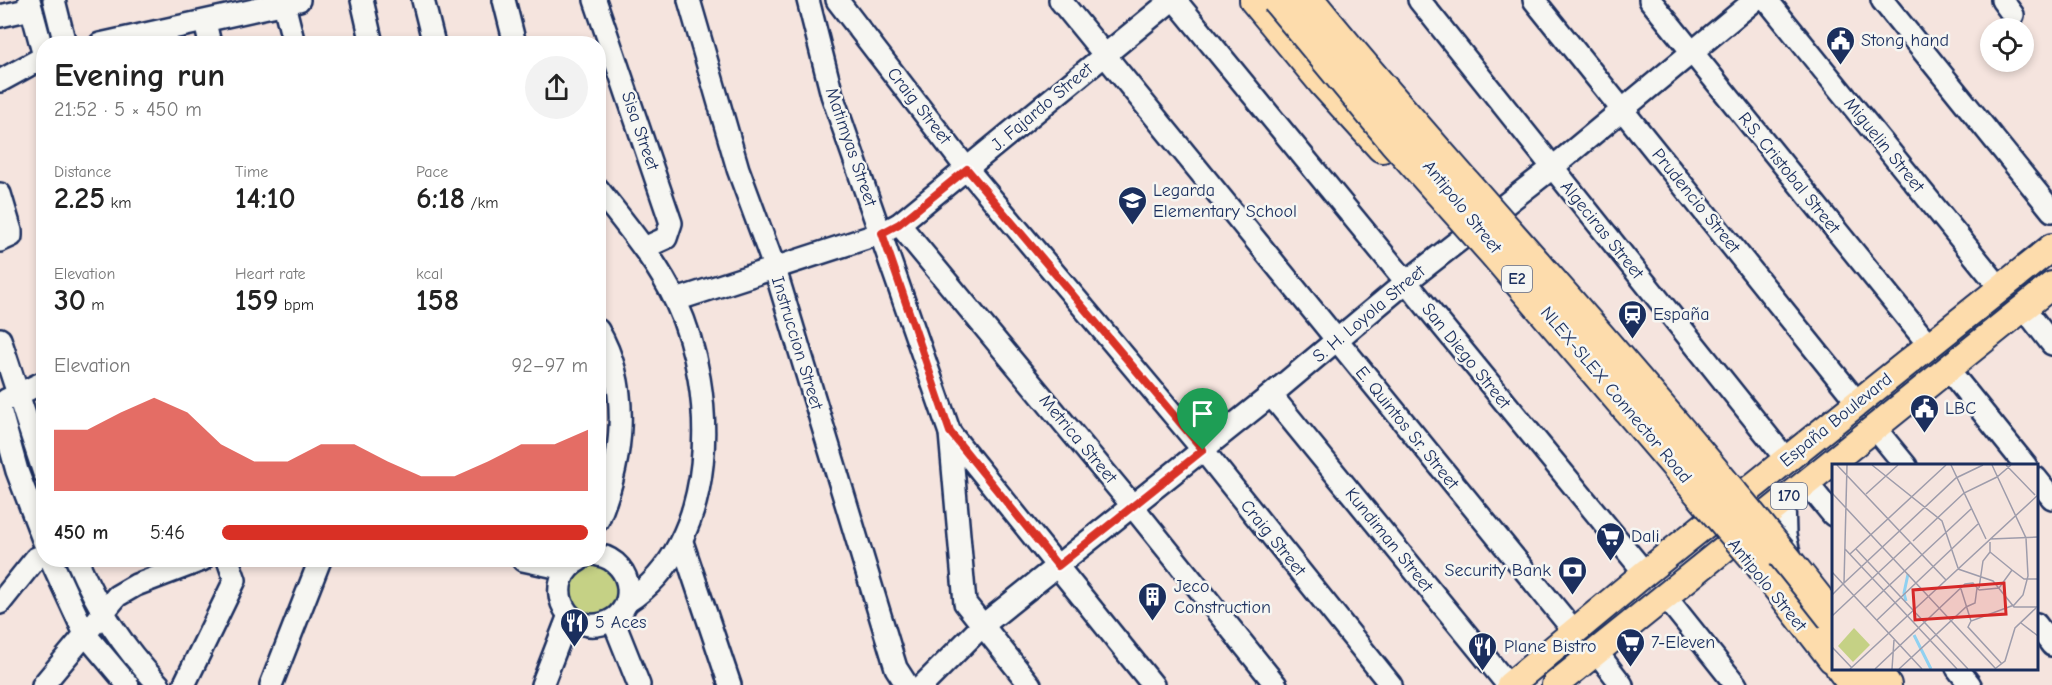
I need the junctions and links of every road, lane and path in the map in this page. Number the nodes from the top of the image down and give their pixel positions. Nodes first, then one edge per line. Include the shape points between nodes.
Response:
1 (54, 0) edge
2 (362, 0) edge
3 (423, 0) edge
4 (504, 0) edge
5 (595, 0) edge
6 (689, 0) edge
7 (808, 0) edge
8 (837, 0) edge
9 (1060, 0) edge
10 (1174, 0) edge
11 (1255, 0) edge
12 (1277, 0) edge
13 (1294, 0) edge
14 (1309, 0) edge
15 (1419, 0) edge
16 (1534, 0) edge
17 (1650, 0) edge
18 (1755, 0) edge
19 (1767, 0) edge
20 (1882, 0) edge
21 (292, 2) edge
22 (30, 4) edge
23 (0, 16) edge
24 (205, 22) junction
25 (38, 36) edge
26 (63, 36) edge
27 (145, 36) edge
28 (208, 36) edge
29 (294, 36) edge
30 (370, 36) edge
31 (432, 36) edge
32 (513, 36) edge
33 (1692, 53) junction
34 (1104, 55) junction
35 (36, 61) edge
36 (0, 81) edge
37 (1623, 109) junction
38 (1552, 168) junction
39 (967, 169) junction
40 (0, 194) edge
41 (606, 199) edge
42 (2052, 211) edge
43 (1478, 226) junction
44 (890, 228) junction
45 (0, 242) edge
46 (2052, 247) edge
47 (644, 248) junction
48 (775, 269) junction
49 (1406, 282) junction
50 (2052, 285) edge
51 (2001, 289) junction
52 (676, 300) junction
53 (2024, 308) junction
54 (0, 339) edge
55 (1336, 341) junction
56 (2052, 344) edge
57 (606, 345) edge
58 (1929, 345) junction
59 (1948, 369) junction
60 (36, 386) edge
61 (1270, 395) junction
62 (9, 398) edge
63 (1858, 403) junction
64 (0, 409) edge
65 (1874, 427) junction
66 (950, 432) junction
67 (1203, 450) junction
68 (36, 456) edge
69 (1786, 459) junction
70 (1904, 464) edge
71 (2024, 464) edge
72 (9, 474) edge
73 (2037, 479) edge
74 (1806, 482) junction
75 (2052, 498) edge
76 (1784, 499) junction
77 (606, 502) edge
78 (1132, 505) junction
79 (1832, 514) edge
80 (1714, 518) junction
81 (36, 526) edge
82 (1731, 541) junction
83 (682, 542) junction
84 (36, 558) edge
85 (606, 558) edge
86 (1058, 566) junction
87 (54, 567) edge
88 (80, 567) edge
89 (184, 567) edge
90 (230, 567) edge
91 (317, 567) edge
92 (568, 567) edge
93 (1645, 573) junction
94 (1665, 596) junction
95 (627, 602) junction
96 (0, 603) edge
97 (102, 614) junction
98 (569, 615) junction
99 (1832, 618) edge
100 (1832, 618) edge
101 (612, 620) junction
102 (2037, 625) edge
103 (982, 626) junction
104 (1574, 631) junction
105 (85, 634) junction
106 (2052, 645) edge
107 (1596, 651) junction
108 (1832, 657) edge
109 (1832, 664) edge
110 (1837, 670) edge
111 (1842, 670) edge
112 (1873, 670) edge
113 (1958, 670) edge
114 (43, 685) edge
115 (128, 685) edge
116 (159, 685) edge
117 (184, 685) edge
118 (271, 685) edge
119 (542, 685) edge
120 (639, 685) edge
121 (729, 685) edge
122 (907, 685) edge
123 (923, 685) edge
124 (1030, 685) edge
125 (1153, 685) edge
126 (1276, 685) edge
127 (1391, 685) edge
128 (1509, 685) edge
129 (1555, 685) edge
130 (1622, 685) edge
131 (1736, 685) edge
132 (1852, 685) edge
133 (1885, 685) edge
134 (1970, 685) edge

1 - 26 street
2 - 30 street
3 - 31 street
4 - 32 street
5 - 47 street, Sisa Street via 671,223 666,238
6 - 48 street, Instruccion Street via 738,169
7 - 44 street, Matimyas Street via 832,95
8 - 39 street, Craig Street
9 - 34 street, E. Quintos Sr. Street
10 - 34 street, J. Fajardo Street
10 - 49 street, San Diego Street
11 - 43 highway via 1323,82 1439,208 1455,219
12 - 108 highway, NLEX-SLEX Connector Road / E2, bridge via 1756,559
13 - 43 street, Antipolo Street
14 - 99 highway, NLEX-SLEX Connector Road / E2, bridge via 1767,534
15 - 38 street, Algeciras Street
16 - 37 street, Prudencio Street
17 - 33 street, R.S. Cristobal Street
18 - 33 street, S. H. Loyola Street
19 - 51 street, Miguelin Street
20 - 42 street
21 - 24 street
21 - 29 street
22 - 23 street
22 - 25 street
24 - 27 street
24 - 28 street
33 - 37 street, S. H. Loyola Street
33 - 58 street, R.S. Cristobal Street
34 - 39 street, J. Fajardo Street
34 - 55 street, E. Quintos Sr. Street
35 - 36 street
37 - 38 street, S. H. Loyola Street
37 - 63 street, Prudencio Street
38 - 43 street, S. H. Loyola Street
38 - 69 street, Algeciras Street
39 - 44 street, J. Fajardo Street
39 - 67 street, Craig Street
40 - 45 street via 11,231 11,236
41 - 47 street
43 - 49 street, S. H. Loyola Street
43 - 80 street, Antipolo Street
44 - 48 street, J. Fajardo Street
44 - 66 street, Matimyas Street
44 - 78 street, Metrica Street
46 - 51 main road, España Boulevard / 170
47 - 52 street
48 - 52 street, J. Fajardo Street
48 - 122 street, Instruccion Street via 896,668
49 - 55 street, S. H. Loyola Street
49 - 93 street, San Diego Street
50 - 53 main road, España Boulevard / 170
51 - 58 main road, España Boulevard / 170
52 - 83 street via 690,339 704,431 693,515
53 - 56 street
53 - 59 main road, España Boulevard / 170
54 - 62 street
55 - 61 street, S. H. Loyola Street
55 - 104 street, E. Quintos Sr. Street
57 - 77 street via 620,410 618,458
58 - 63 main road, España Boulevard / 170
59 - 65 main road, España Boulevard / 170
59 - 71 street
60 - 62 street
61 - 67 street, S. H. Loyola Street
61 - 128 street, Kundiman Street
62 - 68 street
63 - 69 main road, España Boulevard / 170
64 - 72 street
65 - 70 street
65 - 74 main road, España Boulevard / 170
66 - 86 street
66 - 103 street, Matimyas Street via 963,592 965,603
67 - 78 street, S. H. Loyola Street
67 - 127 street, Craig Street
69 - 80 main road, España Boulevard / 170
72 - 81 street
73 - 75 street
74 - 76 main road, España Boulevard / 170
74 - 79 street
76 - 82 main road, España Boulevard / 170
76 - 100 street, Antipolo Street via 1785,535 1796,575
78 - 86 street, S. H. Loyola Street
78 - 126 street, Metrica Street
80 - 82 street, Antipolo Street
80 - 93 main road, España Boulevard / 170
82 - 94 main road, España Boulevard / 170
82 - 109 street, Antipolo Street
83 - 95 street via 656,579
83 - 121 street
84 - 96 street
85 - 95 street via 625,572
86 - 103 street, S. H. Loyola Street
86 - 125 street
87 - 105 street
88 - 97 street
89 - 97 street via 136,585 117,596
90 - 117 street via 235,580
91 - 118 street
92 - 98 street via 559,592
93 - 104 main road, España Boulevard / 170
94 - 107 main road, España Boulevard / 170
94 - 131 street
95 - 101 street
97 - 105 street
97 - 116 street via 135,660
98 - 101 street via 590,625
98 - 119 street
101 - 120 street
102 - 106 street
103 - 123 street
103 - 124 street, Matimyas Street
104 - 128 main road, España Boulevard / 170
105 - 114 street
105 - 115 street
107 - 129 main road, España Boulevard / 170
107 - 130 street
110 - 132 street
111 - 132 highway
112 - 133 highway
113 - 134 street

